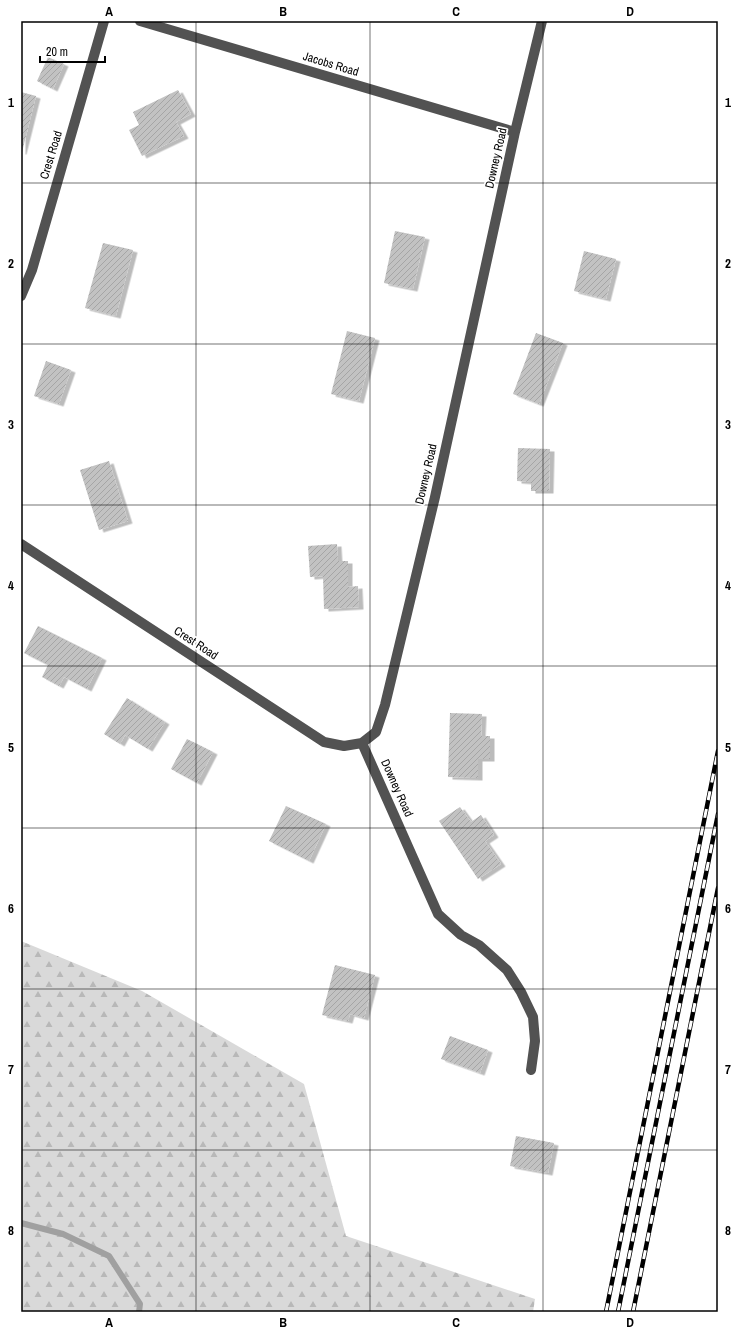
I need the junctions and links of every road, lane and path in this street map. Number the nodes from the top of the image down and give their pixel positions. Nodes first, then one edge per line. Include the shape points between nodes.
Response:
1 (104, 21) edge
2 (140, 21) edge
3 (542, 21) edge
4 (515, 132) junction
5 (21, 296) edge
6 (21, 544) edge
7 (362, 743) junction
8 (531, 1070) dead end

1 - 5 street, Crest Road via 32,270
2 - 4 street, Jacobs Road
3 - 4 street, Downey Road
4 - 7 street, Downey Road via 435,497 385,705 376,732
6 - 7 street, Crest Road via 324,742 344,746
7 - 8 street, Downey Road via 438,914 507,970 521,992 533,1017 535,1041

